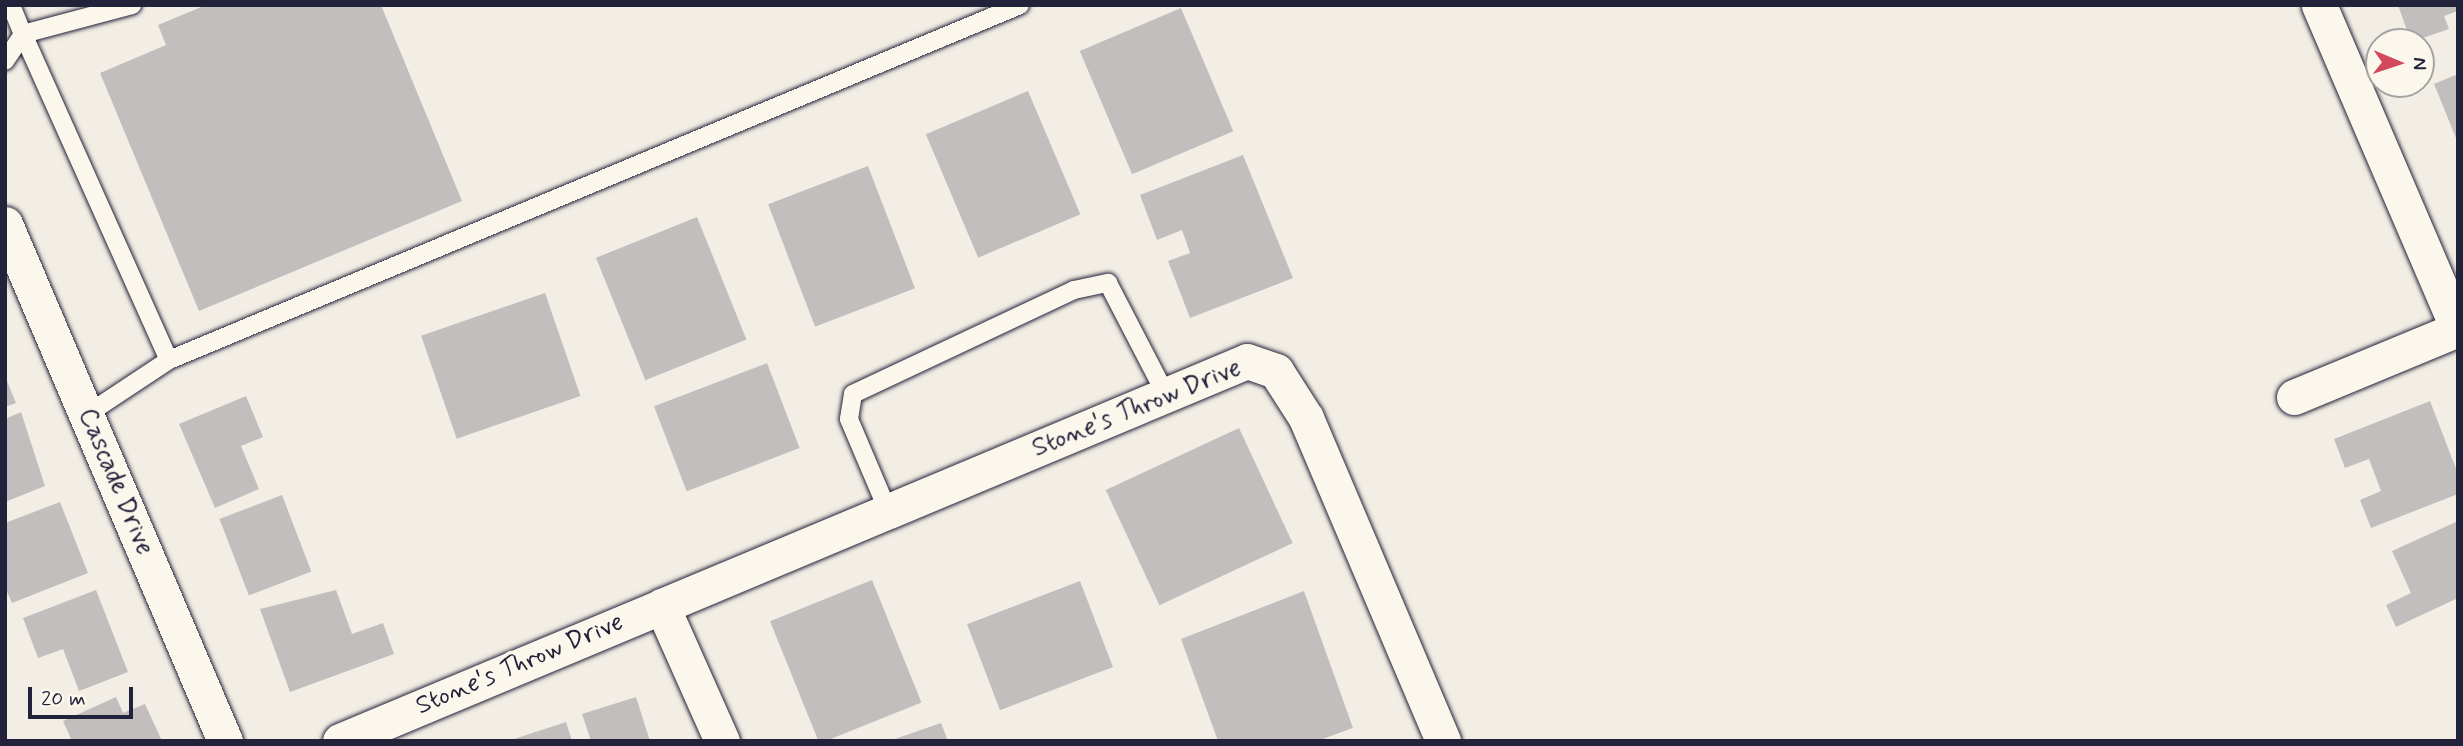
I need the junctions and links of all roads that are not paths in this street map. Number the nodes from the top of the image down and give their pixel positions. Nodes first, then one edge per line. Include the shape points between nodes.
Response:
1 (11, 5) edge
2 (132, 5) edge
3 (1020, 5) edge
4 (2319, 5) edge
5 (23, 34) junction
6 (5, 61) edge
7 (5, 224) edge
8 (17, 282) edge
9 (2458, 329) edge
10 (169, 360) junction
11 (1166, 395) junction
12 (2294, 397) dead end
13 (86, 415) junction
14 (888, 511) junction
15 (662, 606) junction
16 (225, 741) edge
17 (340, 741) edge
18 (722, 741) edge
19 (1443, 741) edge

1 - 5 lane
2 - 5 lane
3 - 10 lane
4 - 9 street
5 - 6 lane
5 - 10 lane
7 - 8 street, Cascade Drive
8 - 13 street, Cascade Drive
9 - 12 street
10 - 13 lane
11 - 14 street, Stone's Throw Drive
11 - 14 lane via 1108,283 1074,290 853,394 849,419
11 - 19 street, Stone's Throw Drive via 1247,361 1276,371 1306,418
13 - 16 street, Cascade Drive
14 - 15 street, Stone's Throw Drive
15 - 17 street, Stone's Throw Drive
15 - 18 street

